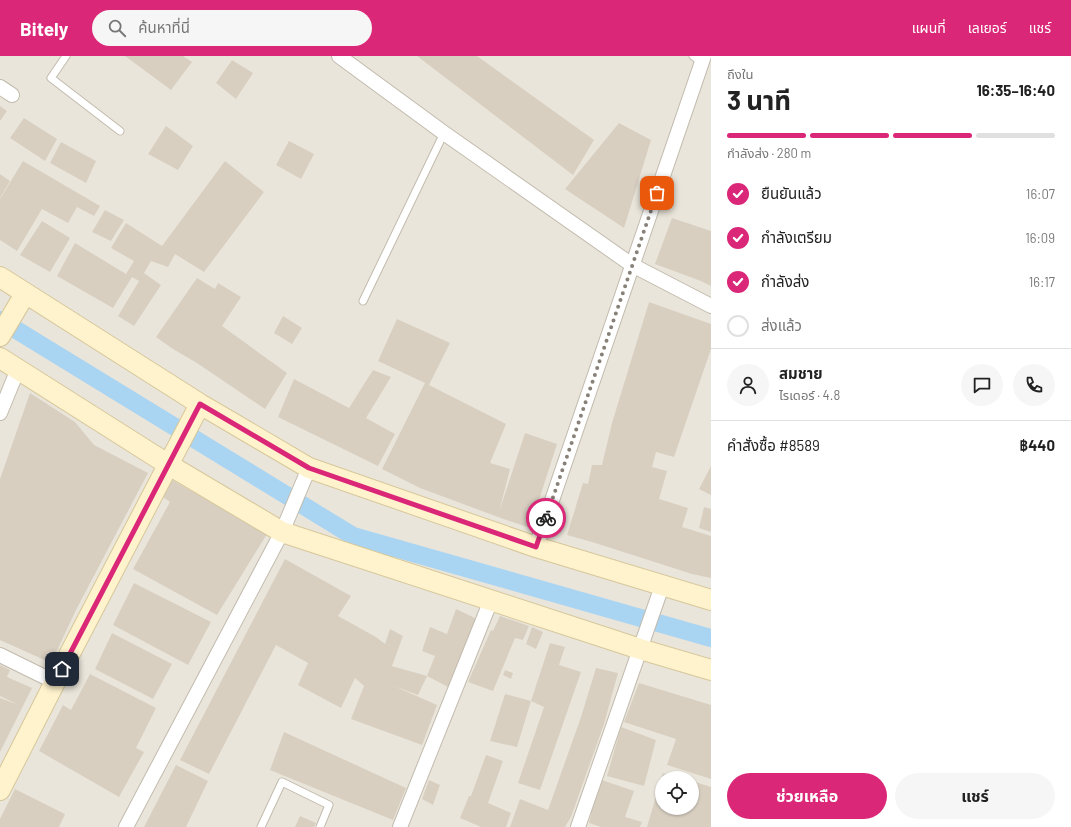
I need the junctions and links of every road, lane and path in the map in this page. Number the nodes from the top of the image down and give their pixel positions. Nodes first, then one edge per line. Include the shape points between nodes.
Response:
1 (66, 56) edge
2 (339, 56) edge
3 (699, 58) edge
4 (0, 86) edge
5 (12, 94) dead end
6 (120, 131) dead end
7 (444, 133) junction
8 (632, 265) junction
9 (0, 277) edge
10 (25, 294) junction
11 (363, 301) dead end
12 (711, 306) edge
13 (0, 336) edge
14 (0, 358) edge
15 (18, 369) junction
16 (200, 404) junction
17 (0, 413) edge
18 (169, 465) junction
19 (309, 468) junction
20 (282, 532) junction
21 (536, 547) junction
22 (662, 586) junction
23 (491, 600) junction
24 (711, 600) edge
25 (640, 649) junction
26 (0, 655) edge
27 (711, 670) edge
28 (54, 682) junction
29 (0, 790) edge
30 (126, 827) edge
31 (261, 827) edge
32 (320, 827) edge
33 (400, 827) edge
34 (578, 827) edge

1 - 6 lane via 51,78
2 - 7 street
3 - 8 street
4 - 5 street
7 - 8 street
7 - 11 lane
8 - 12 street
8 - 21 street
9 - 10 street
10 - 13 street
10 - 16 street
14 - 15 street
15 - 17 street
15 - 18 street
16 - 18 street
16 - 19 street
18 - 20 street
18 - 28 street
19 - 20 street
19 - 21 street
20 - 23 street
20 - 30 street
21 - 22 street
22 - 24 street
22 - 25 street
23 - 25 street
23 - 33 street
25 - 27 street
25 - 34 street
26 - 28 street
28 - 29 street
31 - 32 lane via 282,782 329,805

